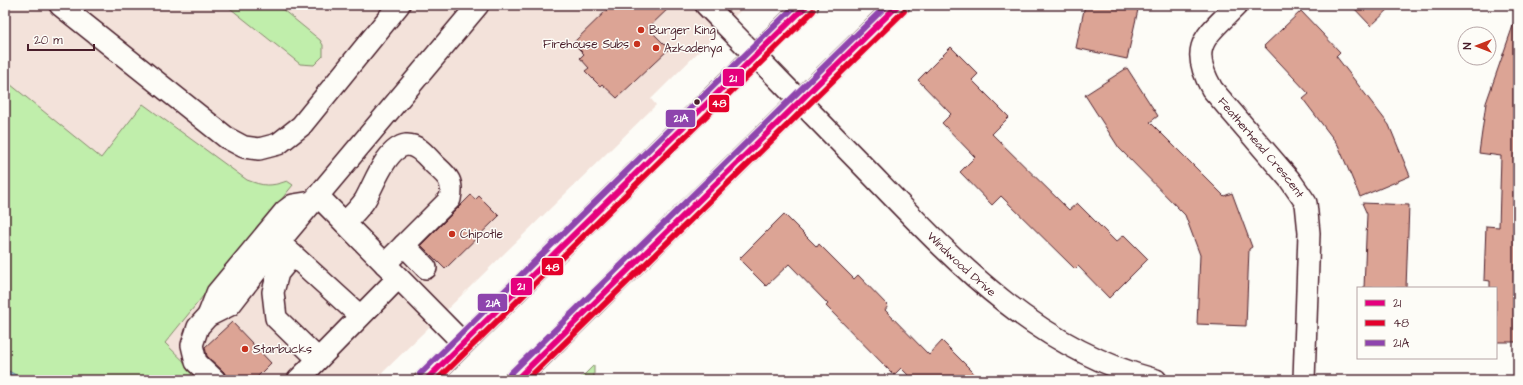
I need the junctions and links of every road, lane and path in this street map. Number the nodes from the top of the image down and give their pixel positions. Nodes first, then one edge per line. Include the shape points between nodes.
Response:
1 (60, 5) edge
2 (399, 5) edge
3 (478, 5) edge
4 (706, 5) edge
5 (807, 5) edge
6 (898, 5) edge
7 (1237, 5) edge
8 (755, 55) junction
9 (800, 102) junction
10 (315, 199) junction
11 (345, 223) junction
12 (404, 245) junction
13 (286, 248) junction
14 (426, 268) dead end
15 (392, 271) junction
16 (208, 316) junction
17 (360, 316) junction
18 (463, 343) junction
19 (318, 360) junction
20 (1147, 379) edge
21 (215, 380) edge
22 (298, 380) edge
23 (426, 380) edge
24 (516, 380) edge
25 (1304, 380) edge

1 - 2 street via 227,138 244,147 259,149 278,144 301,126
3 - 10 street
4 - 8 street, Windwood Drive
5 - 8 main road
6 - 9 main road
7 - 25 street, Featherhead Crescent via 1206,36 1200,61 1202,72 1212,89 1290,180 1306,203 1309,233
8 - 9 street, Windwood Drive
8 - 18 main road
9 - 20 street, Windwood Drive via 959,264 1019,313 1056,338
9 - 24 main road
10 - 11 street
10 - 13 street
10 - 16 street via 297,204 285,211 217,293
11 - 12 street via 364,201 387,158 407,145 418,148 450,179 452,189 450,199
11 - 15 street
12 - 14 street
12 - 15 street
13 - 16 street via 230,306
13 - 17 street
13 - 19 street via 273,292 276,318
15 - 17 street
15 - 18 street
16 - 21 street via 198,327 192,345 196,362
17 - 19 street
18 - 23 main road
19 - 22 street

